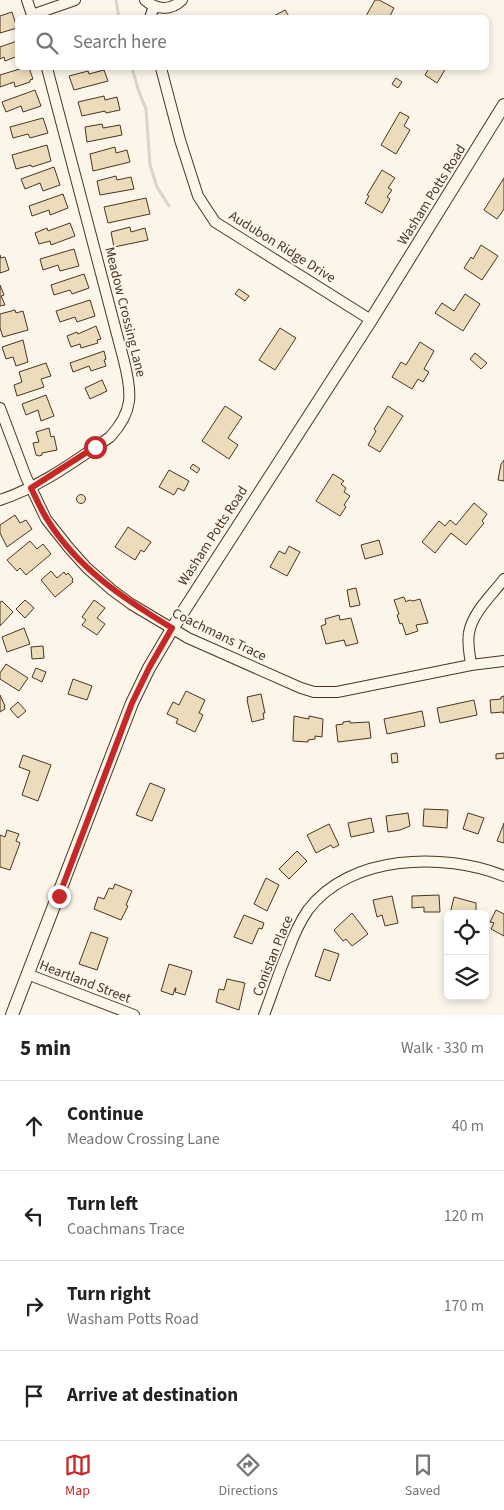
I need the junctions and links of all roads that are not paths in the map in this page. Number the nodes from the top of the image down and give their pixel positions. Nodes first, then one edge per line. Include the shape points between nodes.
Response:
1 (27, 0) edge
2 (75, 0) edge
3 (145, 0) edge
4 (182, 0) edge
5 (154, 6) junction
6 (32, 15) edge
7 (35, 15) edge
8 (151, 15) edge
9 (48, 70) edge
10 (162, 70) edge
11 (504, 105) edge
12 (372, 320) junction
13 (0, 408) edge
14 (31, 488) junction
15 (0, 500) edge
16 (504, 579) edge
17 (172, 628) junction
18 (504, 661) edge
19 (471, 665) junction
20 (504, 876) edge
21 (27, 974) junction
22 (12, 1015) edge
23 (134, 1015) edge
24 (264, 1015) edge

1 - 6 street
2 - 7 street
3 - 5 street
4 - 5 street via 166,9
5 - 8 street
9 - 14 street, Meadow Crossing Lane via 130,394 124,417 110,437
10 - 12 street, Audubon Ridge Drive via 198,196 215,222
11 - 12 street, Washam Potts Road
12 - 17 street, Washam Potts Road
13 - 14 street, Coachmans Trace
14 - 15 street, Meadow Crossing Lane
14 - 17 street, Coachmans Trace via 46,519 87,568 125,599
16 - 19 street via 472,623 469,636
17 - 19 street, Coachmans Trace via 314,692 336,692
17 - 21 street, Washam Potts Road via 132,703
18 - 19 street, Coachmans Trace
20 - 24 street, Conistan Place via 474,867 428,862 365,870 338,882 302,919
21 - 22 street, Washam Potts Road
21 - 23 street, Heartland Street

